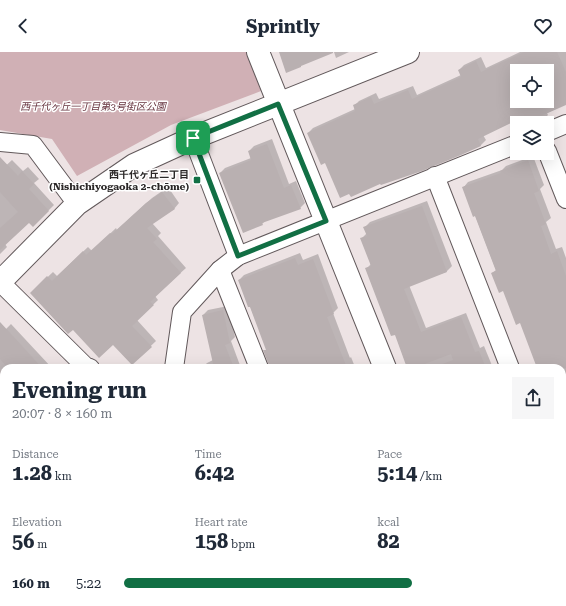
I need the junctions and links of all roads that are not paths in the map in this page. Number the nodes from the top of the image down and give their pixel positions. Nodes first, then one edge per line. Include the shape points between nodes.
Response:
1 (258, 52) edge
2 (408, 52) edge
3 (278, 104) junction
4 (566, 124) edge
5 (554, 129) edge
6 (193, 138) junction
7 (0, 142) edge
8 (510, 147) edge
9 (551, 160) edge
10 (435, 176) junction
11 (566, 199) edge
12 (77, 204) junction
13 (326, 221) junction
14 (238, 256) junction
15 (220, 270) junction
16 (0, 282) edge
17 (83, 364) edge
18 (175, 364) edge
19 (257, 364) edge
20 (383, 364) edge
21 (508, 364) edge

1 - 3 street
2 - 3 street
3 - 6 street
3 - 13 street
4 - 5 street
6 - 12 street via 134,165
6 - 14 street
7 - 12 street via 33,145
8 - 10 street
9 - 11 street
10 - 13 street
10 - 21 street
12 - 16 street
13 - 14 street
13 - 20 street
14 - 15 street
15 - 18 street via 182,312
15 - 19 street
16 - 17 street

